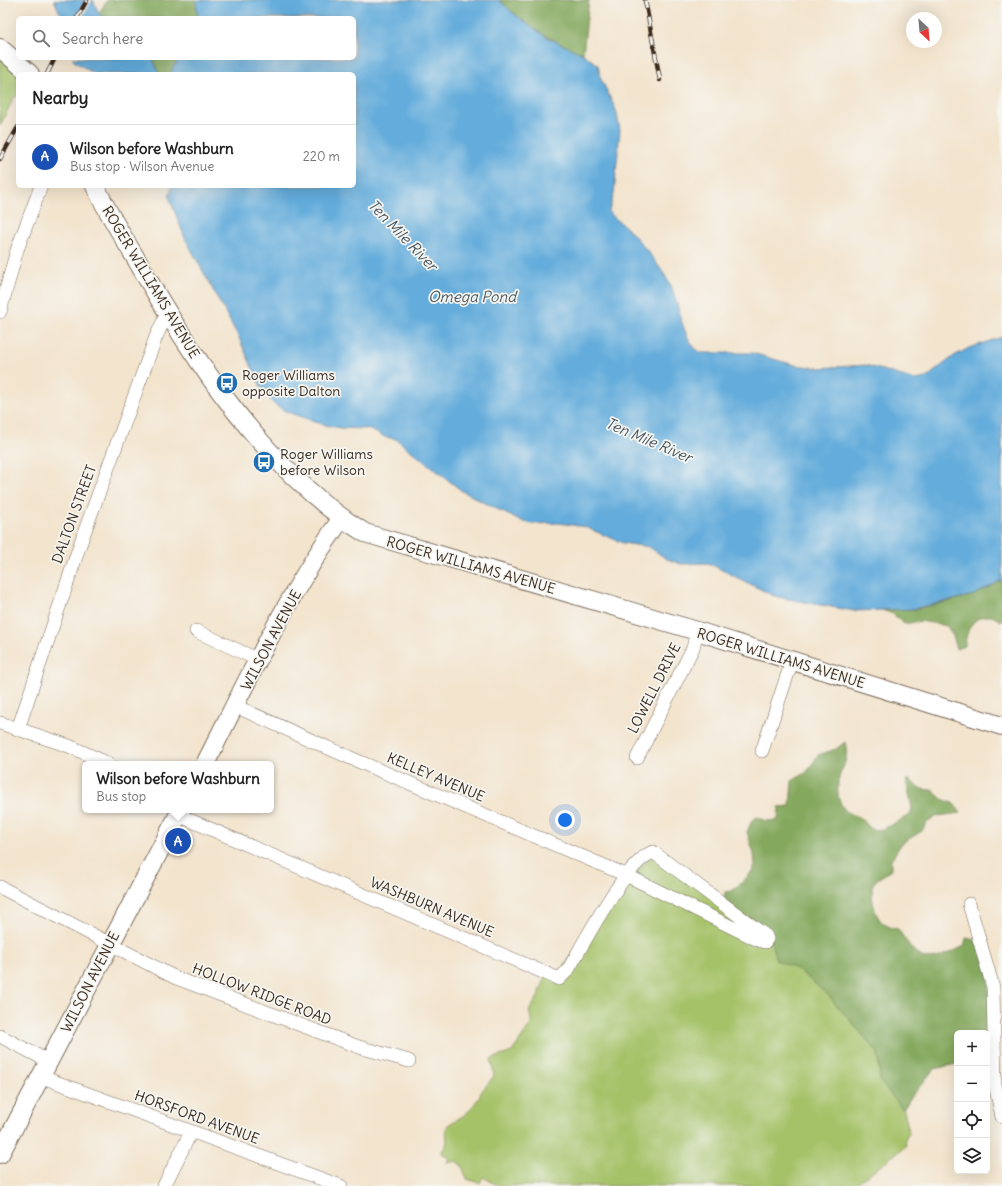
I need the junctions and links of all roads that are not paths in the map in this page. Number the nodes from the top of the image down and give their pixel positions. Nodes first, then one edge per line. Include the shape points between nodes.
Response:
1 (0, 48) edge
2 (28, 72) edge
3 (40, 188) edge
4 (96, 188) edge
5 (0, 312) edge
6 (167, 313) junction
7 (342, 518) junction
8 (196, 631) dead end
9 (697, 631) junction
10 (259, 660) junction
11 (792, 661) junction
12 (235, 706) junction
13 (0, 722) edge
14 (1002, 726) edge
15 (18, 729) junction
16 (762, 751) dead end
17 (637, 758) dead end
18 (102, 761) edge
19 (207, 761) edge
20 (180, 813) edge
21 (626, 875) junction
22 (0, 887) edge
23 (969, 904) dead end
24 (109, 944) junction
25 (0, 1036) edge
26 (409, 1061) dead end
27 (998, 1067) edge
28 (46, 1070) junction
29 (1002, 1117) edge
30 (191, 1132) junction
31 (0, 1154) edge
32 (316, 1182) edge
33 (164, 1186) edge
34 (341, 1186) edge

1 - 2 main road
3 - 5 street via 17,250
4 - 6 main road, ROGER WILLIAMS AVENUE
6 - 7 main road, ROGER WILLIAMS AVENUE via 195,358 265,446
6 - 15 street, DALTON STREET via 83,536
7 - 9 main road, ROGER WILLIAMS AVENUE via 365,532 387,540
7 - 10 main road, WILSON AVENUE via 287,607
8 - 10 street
9 - 11 main road, ROGER WILLIAMS AVENUE
9 - 17 street, LOWELL DRIVE via 693,648
10 - 12 main road, WILSON AVENUE
11 - 14 main road, ROGER WILLIAMS AVENUE
11 - 16 street
12 - 19 main road, WILSON AVENUE
12 - 21 street, KELLEY AVENUE via 353,760
13 - 15 street
15 - 18 street via 69,746
20 - 21 street, WASHBURN AVENUE via 559,979 568,970
20 - 24 main road, WILSON AVENUE
21 - 21 street, KELLEY AVENUE via 653,852 767,939 764,942 760,941
22 - 24 street, HOLLOW RIDGE ROAD
23 - 27 street via 993,987
24 - 26 street, HOLLOW RIDGE ROAD via 183,981 359,1047
24 - 28 main road, WILSON AVENUE
25 - 28 street, HORSFORD AVENUE
27 - 29 street via 995,1084
28 - 30 street, HORSFORD AVENUE
28 - 31 main road, WILSON AVENUE
30 - 32 street, HORSFORD AVENUE
30 - 33 street
32 - 34 street, HORSFORD AVENUE

